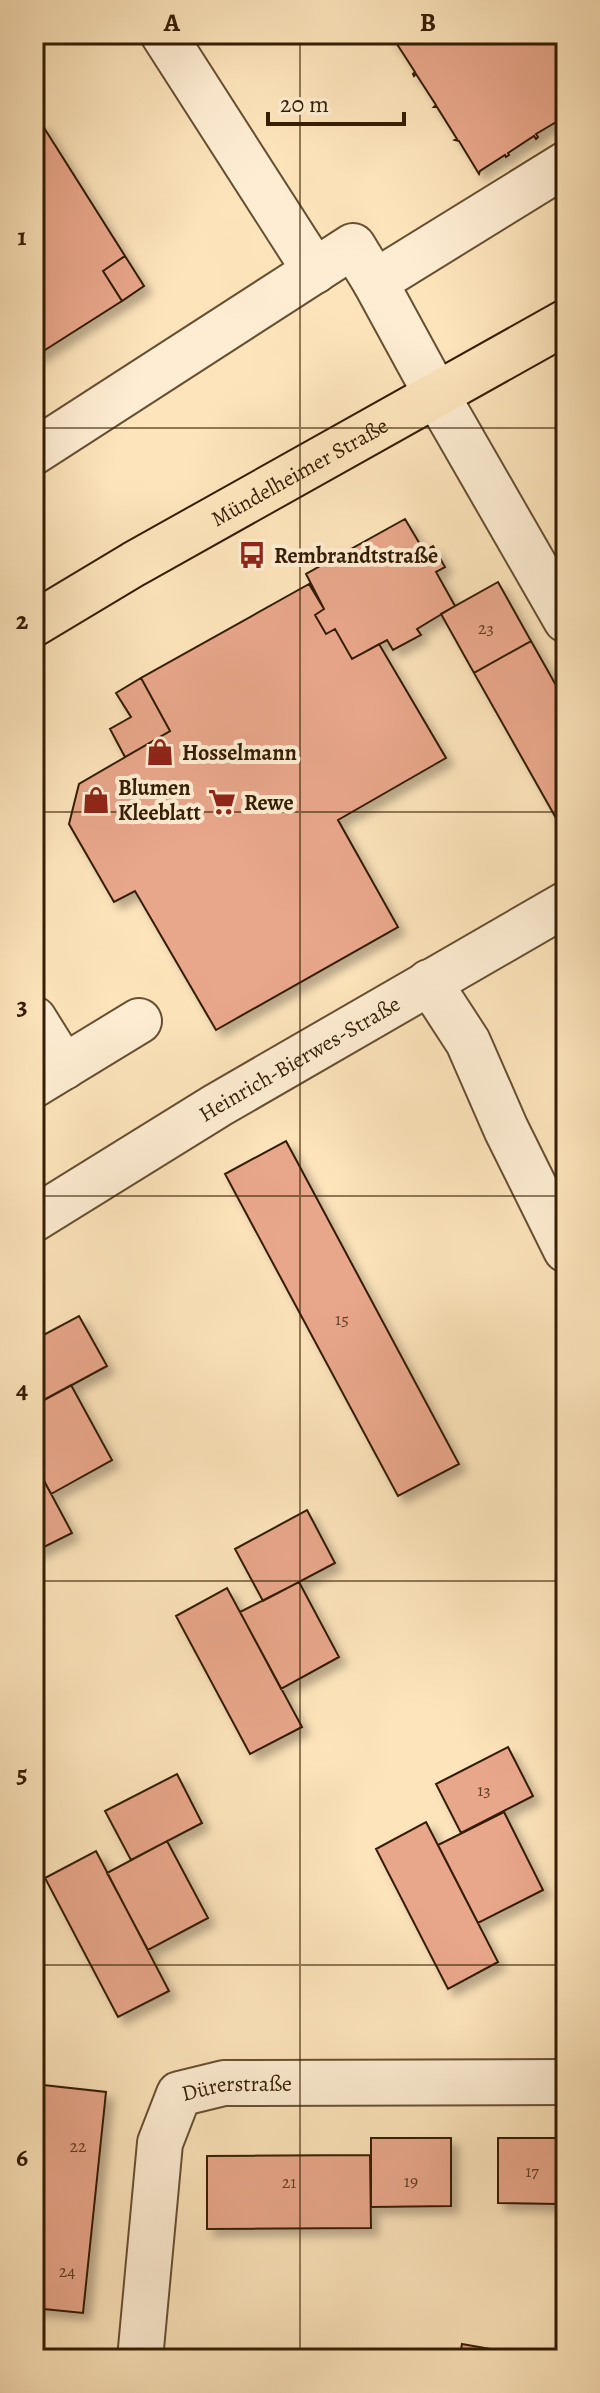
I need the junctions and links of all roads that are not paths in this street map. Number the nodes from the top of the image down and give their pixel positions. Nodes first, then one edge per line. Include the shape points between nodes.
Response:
1 (163, 34) edge
2 (566, 164) edge
3 (315, 271) junction
4 (375, 282) junction
5 (566, 322) edge
6 (436, 394) junction
7 (34, 452) edge
8 (566, 620) edge
9 (34, 624) edge
10 (566, 904) edge
11 (429, 982) junction
12 (34, 1019) edge
13 (139, 1021) dead end
14 (49, 1076) edge
15 (34, 1219) edge
16 (566, 1250) edge
17 (566, 2082) edge
18 (140, 2359) edge

1 - 3 street
2 - 4 street
3 - 4 street via 353,246
3 - 7 street
4 - 6 street
5 - 6 main road, Mündelheimer Straße
6 - 8 street
6 - 9 main road, Mündelheimer Straße
10 - 11 street, Heinrich-Bierwes-Straße
11 - 15 street, Heinrich-Bierwes-Straße
11 - 16 street via 468,1042
12 - 14 street
13 - 14 street
17 - 18 street, Dürerstraße via 224,2083 179,2094 160,2143

